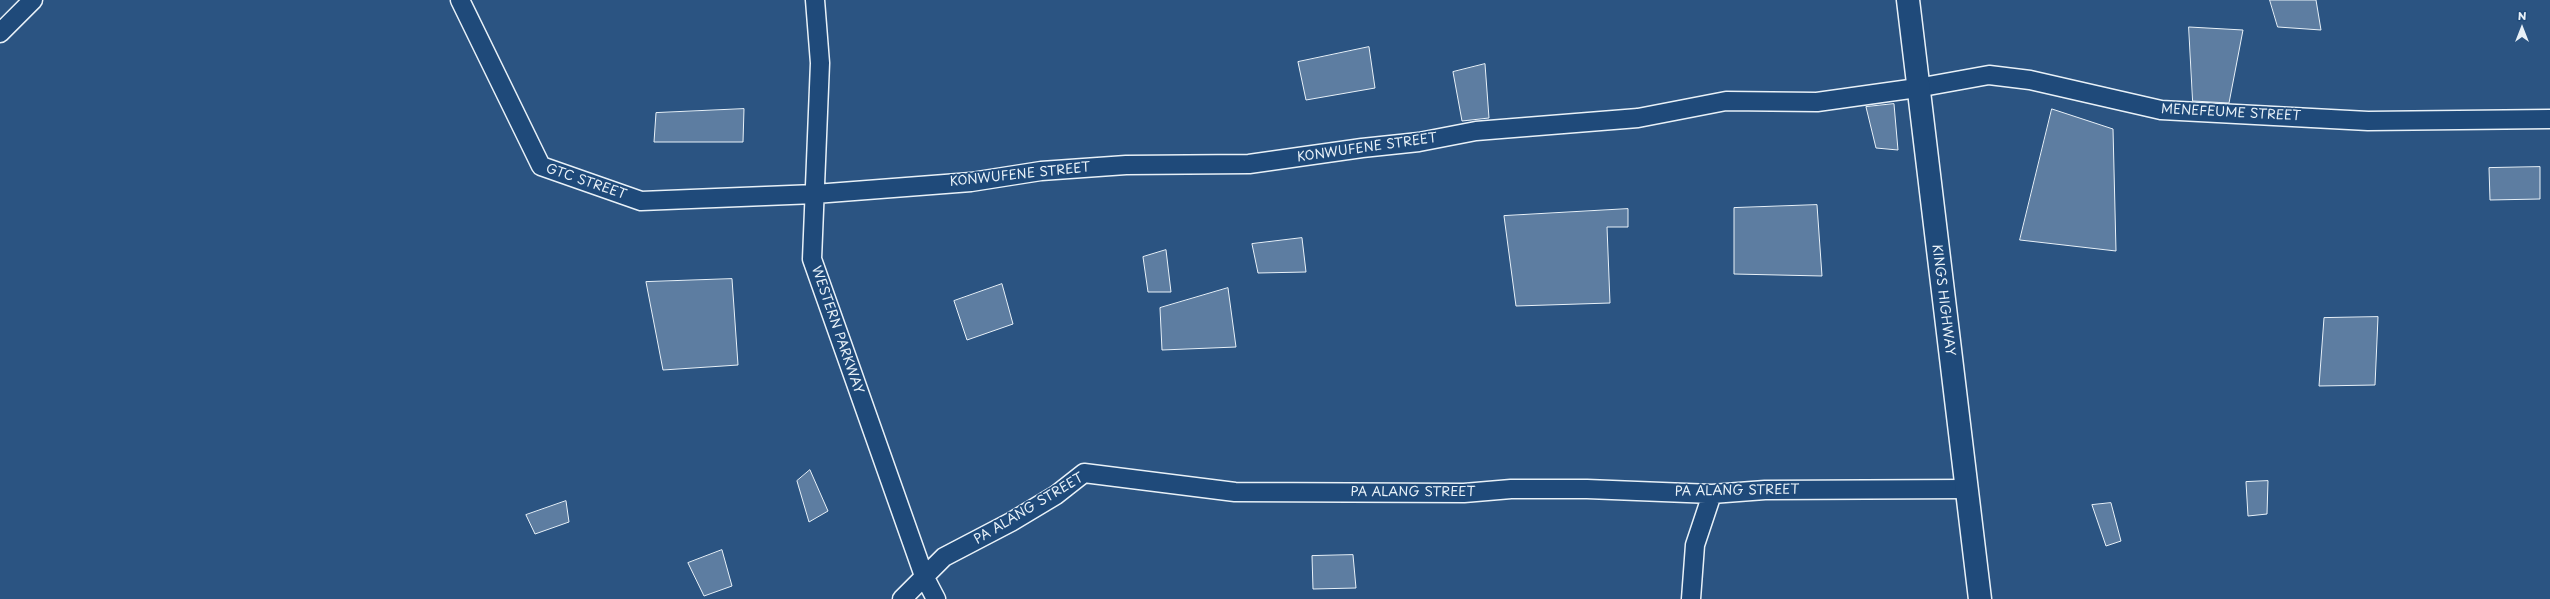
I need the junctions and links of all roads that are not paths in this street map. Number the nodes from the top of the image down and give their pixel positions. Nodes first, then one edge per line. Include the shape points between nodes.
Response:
1 (33, 0) edge
2 (460, 0) edge
3 (815, 0) edge
4 (1908, 0) edge
5 (0, 33) edge
6 (1917, 88) junction
7 (2550, 119) edge
8 (815, 194) junction
9 (1967, 489) junction
10 (1712, 494) junction
11 (924, 576) junction
12 (902, 599) edge
13 (936, 599) edge
14 (1691, 599) edge
15 (1980, 599) edge

1 - 5 street
2 - 8 street, GTC STREET via 541,166 641,201
3 - 8 street, WESTERN PARKWAY via 820,63
4 - 6 street, KINGS HIGHWAY
6 - 7 street, MENEFEUME STREET via 1988,75 2030,80 2161,110 2368,121
6 - 8 street, KONWUFENE STREET via 1817,102 1726,102 1638,118 1476,131 1419,142 1249,164 1126,165 1041,171 971,182
6 - 9 street, KINGS HIGHWAY
8 - 11 street, WESTERN PARKWAY via 812,259
9 - 10 street, PA ALANG STREET via 1765,490
9 - 15 street, KINGS HIGHWAY
10 - 11 street, PA ALANG STREET via 1586,489 1511,489 1464,493 1235,492 1084,473 1056,496 944,557
10 - 14 street via 1695,545
11 - 12 street, PA ALANG STREET
11 - 13 street, WESTERN PARKWAY

